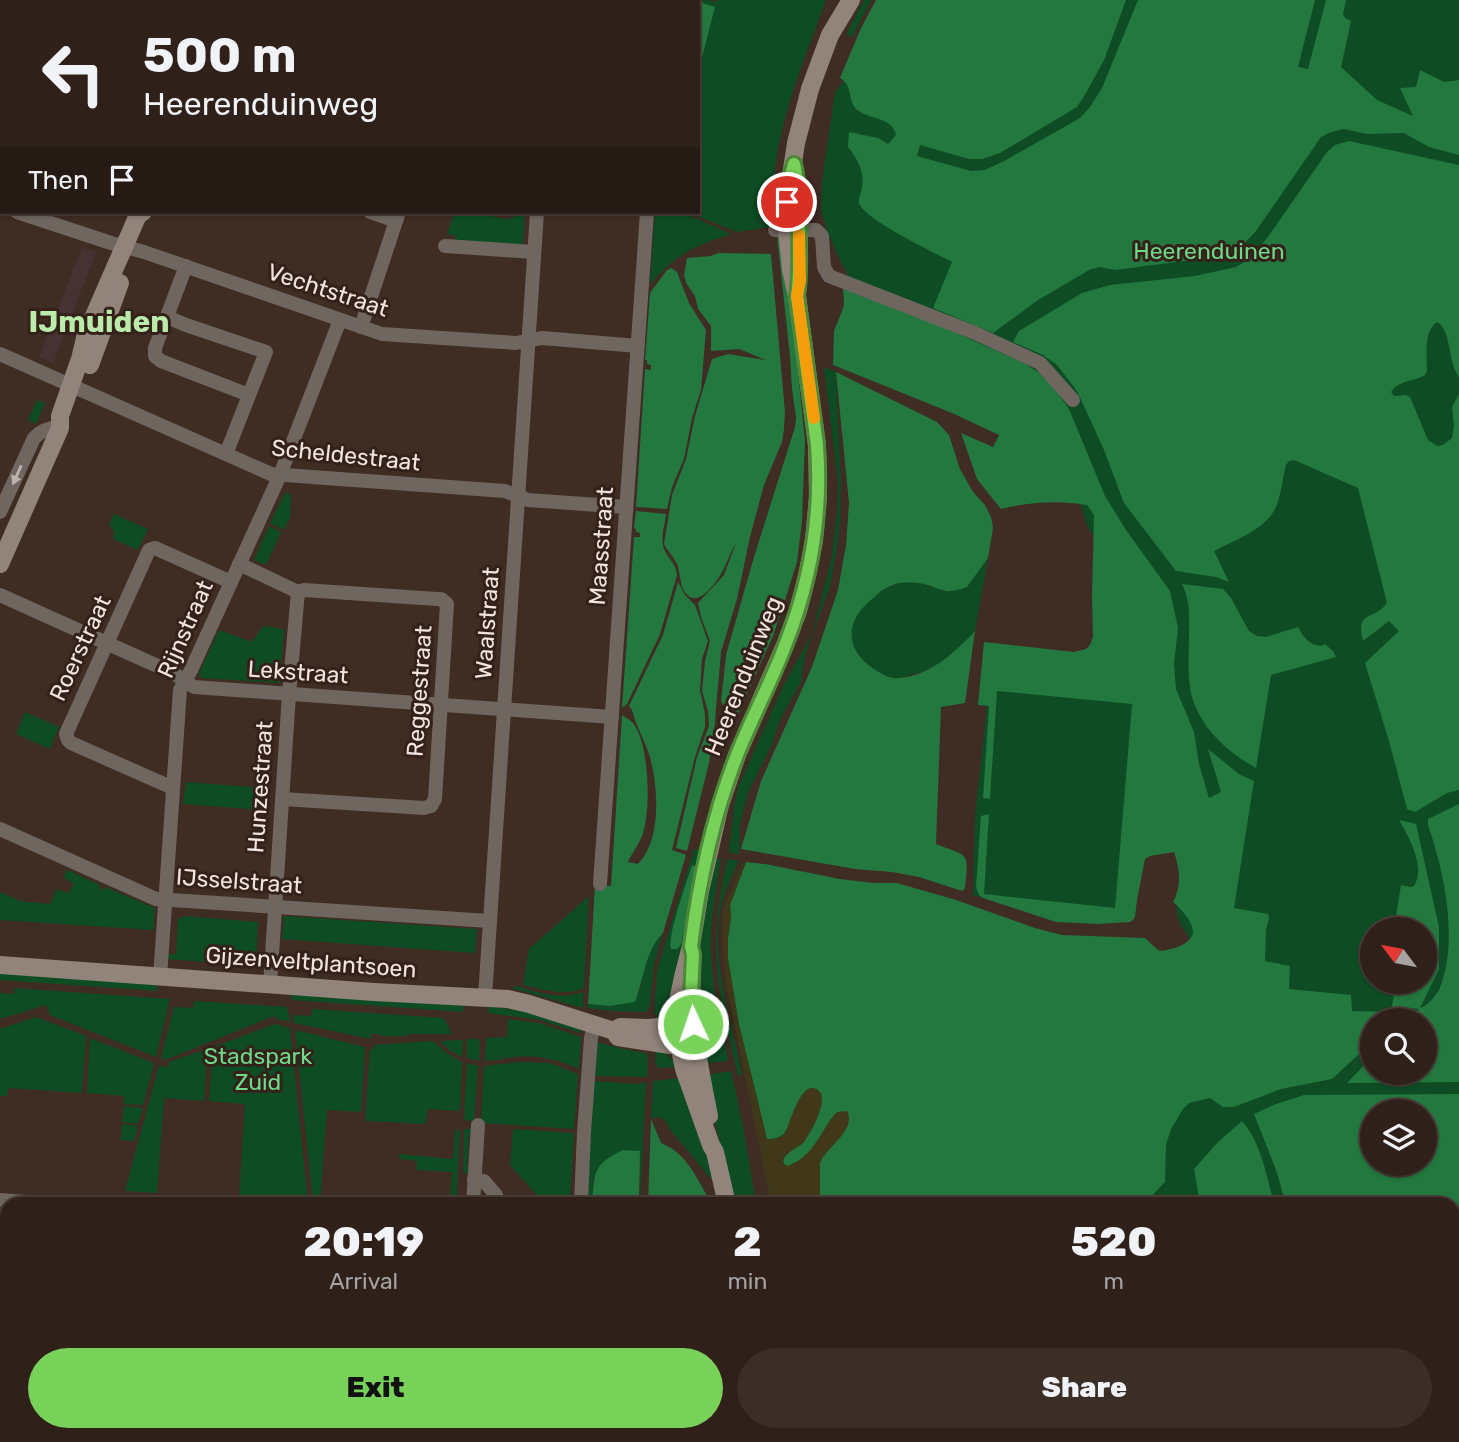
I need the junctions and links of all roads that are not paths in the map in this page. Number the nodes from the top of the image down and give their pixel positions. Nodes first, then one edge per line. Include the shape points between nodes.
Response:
1 (840, 0) edge
2 (851, 0) edge
3 (830, 35) junction
4 (23, 214) edge
5 (145, 214) edge
6 (537, 214) edge
7 (646, 214) edge
8 (398, 216) edge
9 (787, 229) junction
10 (445, 246) dead end
11 (129, 248) junction
12 (534, 252) junction
13 (186, 266) junction
14 (167, 317) junction
15 (340, 320) junction
16 (361, 327) junction
17 (529, 340) junction
18 (638, 345) junction
19 (0, 354) edge
20 (76, 387) junction
21 (249, 395) junction
22 (1073, 400) dead end
23 (61, 426) junction
24 (226, 454) junction
25 (280, 475) junction
26 (518, 495) junction
27 (626, 508) junction
28 (0, 512) edge
29 (0, 564) edge
30 (239, 564) junction
31 (231, 582) junction
32 (298, 592) junction
33 (0, 596) edge
34 (107, 643) junction
35 (185, 681) junction
36 (289, 694) junction
37 (440, 705) junction
38 (504, 709) junction
39 (612, 717) junction
40 (173, 788) junction
41 (283, 799) junction
42 (0, 829) edge
43 (600, 884) dead end
44 (166, 899) junction
45 (275, 906) junction
46 (489, 921) junction
47 (0, 965) edge
48 (160, 977) junction
49 (270, 985) junction
50 (485, 998) junction
51 (685, 1024) junction
52 (594, 1026) junction
53 (614, 1031) junction
54 (687, 1044) junction
55 (478, 1125) dead end
56 (474, 1180) junction
57 (473, 1197) edge
58 (496, 1197) edge
59 (581, 1197) edge
60 (725, 1197) edge

1 - 3 main road, Heerenduinweg
2 - 3 main road, Heerenduinweg
3 - 9 main road, Heerenduinweg via 806,100 796,144 798,179
4 - 11 street, Vechtstraat
5 - 11 main road
6 - 12 street, Waalstraat
7 - 18 street, Maasstraat
8 - 16 street
9 - 22 street via 819,232 829,276 1040,363
9 - 51 main road, Heerenduinweg via 800,280 797,296 819,468 817,518 807,576 790,633 720,804 676,1011
10 - 12 street
11 - 13 street, Vechtstraat
11 - 20 main road
12 - 17 street, Waalstraat
13 - 14 street
13 - 15 street, Vechtstraat
14 - 21 street via 154,351 158,359
14 - 21 street via 266,352
15 - 16 street, Vechtstraat
15 - 25 street, Rijnstraat
16 - 17 street, Vechtstraat via 382,334 516,343
17 - 18 street, Vechtstraat
17 - 26 street, Waalstraat
18 - 27 street, Maasstraat
19 - 20 street, Scheldestraat
20 - 23 main road via 68,419
20 - 24 street, Scheldestraat
21 - 24 street
23 -> 28 street via 34,438
23 - 29 main road
24 - 25 street, Scheldestraat
25 - 26 street, Scheldestraat
25 - 30 street, Rijnstraat
26 - 27 street, Scheldestraat via 528,500
26 - 38 street, Waalstraat
27 - 39 street, Maasstraat
30 - 31 street, Rijnstraat
30 - 32 street, Reggestraat
31 - 34 street, Roerstraat via 155,548 149,551
31 - 35 street, Rijnstraat
32 - 36 street, Hunzestraat
32 - 37 street, Reggestraat via 445,601
33 - 34 street, Lekstraat
34 - 35 street, Lekstraat
34 - 40 street, Roerstraat via 66,737
35 - 36 street, Lekstraat via 194,687
35 - 40 street, Rijnstraat via 180,690
36 - 37 street, Lekstraat
36 - 41 street, Hunzestraat
37 - 38 street, Lekstraat
37 - 41 street, Reggestraat via 431,806
38 - 39 street, Lekstraat
38 - 46 street, Waalstraat
39 - 43 street, Maasstraat
40 - 44 street, Rijnstraat
41 - 45 street, Hunzestraat
42 - 44 street, IJsselstraat
44 - 45 street, IJsselstraat
44 - 48 street, Rijnstraat
45 - 46 street, IJsselstraat
45 - 49 street, Hunzestraat
46 - 50 street, Waalstraat
47 - 48 main road, Gijzenveltplantsoen
48 - 49 main road, Gijzenveltplantsoen
49 - 50 main road, Gijzenveltplantsoen
50 - 52 main road, Gijzenveltplantsoen via 529,1004
51 - 53 main road, Gijzenveltplantsoen
51 - 54 main road, Heerenduinweg
52 - 53 main road, Gijzenveltplantsoen
52 - 59 street
53 - 54 main road, Gijzenveltplantsoen via 618,1037
54 - 60 main road, Heerenduinweg via 684,1069 715,1152
55 - 56 street
56 - 57 street
56 - 58 street via 484,1181

